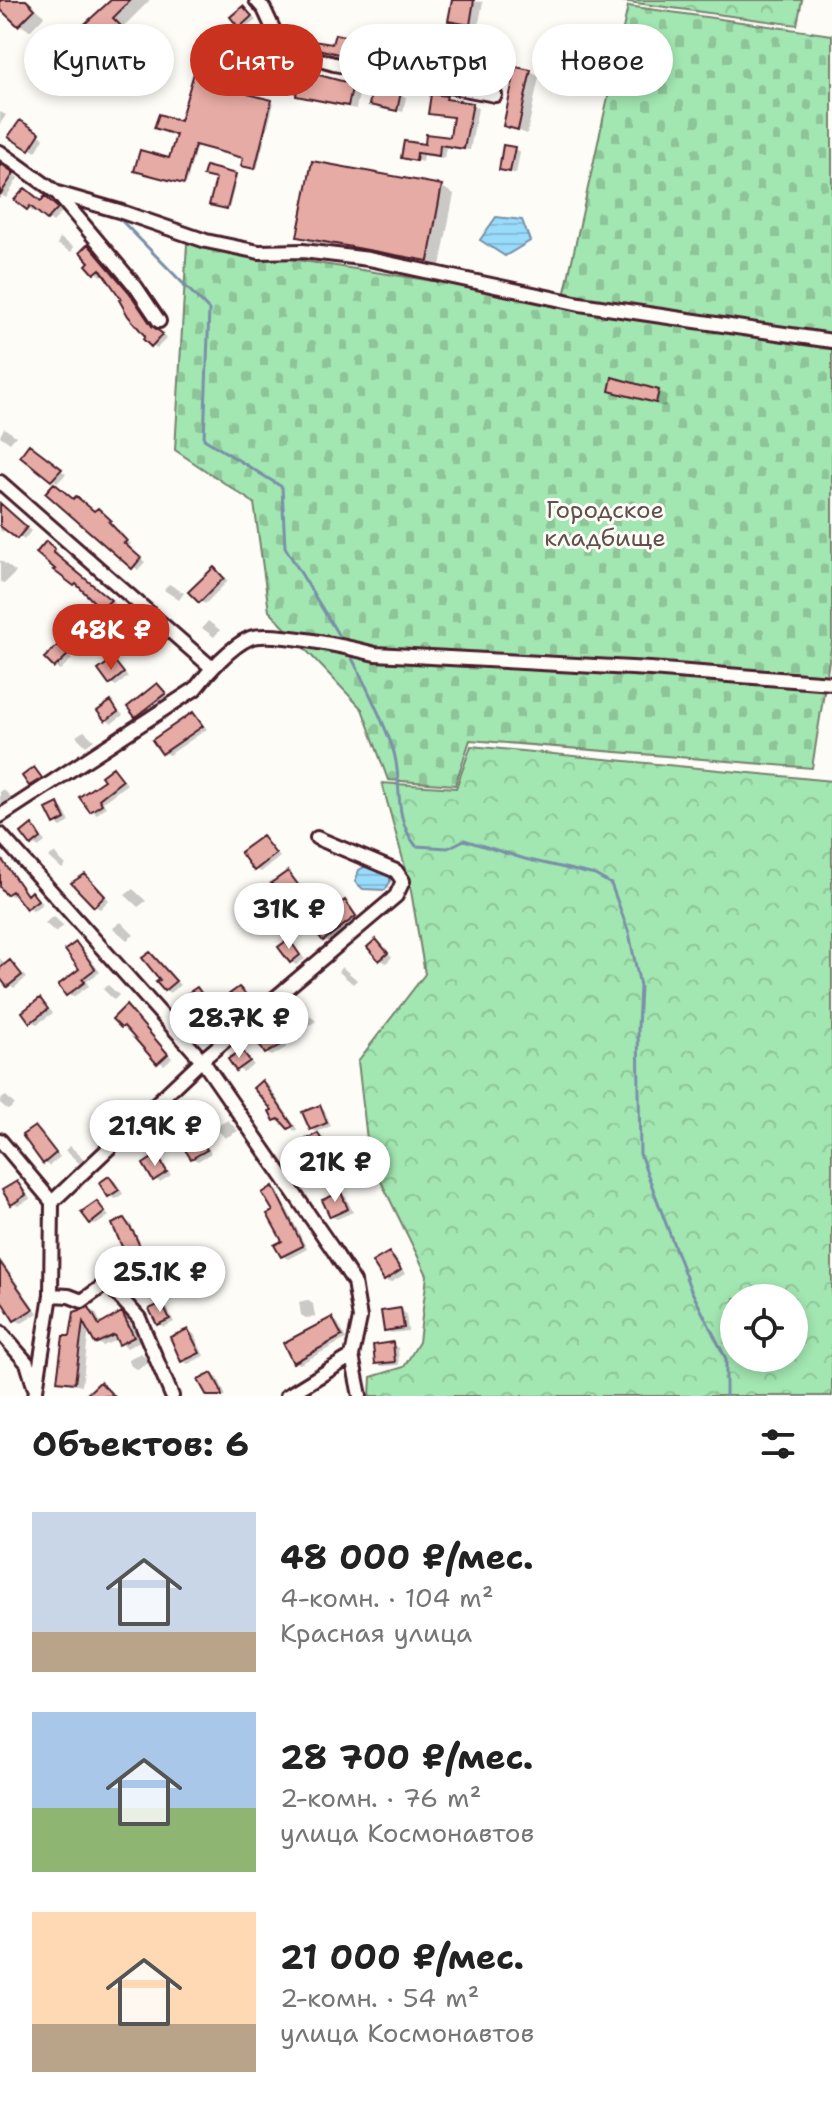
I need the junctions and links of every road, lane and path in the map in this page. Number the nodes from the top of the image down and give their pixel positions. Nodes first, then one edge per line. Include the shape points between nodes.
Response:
1 (256, 0) edge
2 (339, 65) edge
3 (0, 152) edge
4 (57, 193) junction
5 (159, 321) dead end
6 (832, 341) edge
7 (0, 482) edge
8 (211, 667) junction
9 (832, 683) edge
10 (0, 816) edge
11 (0, 834) edge
12 (317, 838) dead end
13 (202, 1060) junction
14 (0, 1140) edge
15 (52, 1202) junction
16 (51, 1295) junction
17 (0, 1332) edge
18 (352, 1356) junction
19 (35, 1394) edge
20 (172, 1396) edge
21 (287, 1396) edge
22 (360, 1396) edge

1 - 2 street via 292,52
3 - 4 street
4 - 5 street
4 - 6 street via 206,241 259,252 369,259 580,304
7 - 8 street
8 - 9 street via 251,637 293,638 375,654
8 - 10 street via 195,689
11 - 13 street
12 - 13 street via 396,871 403,881 396,896
13 - 15 street
13 - 18 street via 354,1282 360,1318
14 - 15 street
15 - 16 street
16 - 19 street
16 - 20 street via 82,1301 107,1283 139,1318
17 - 19 street via 27,1363
18 - 21 street
18 - 22 street

